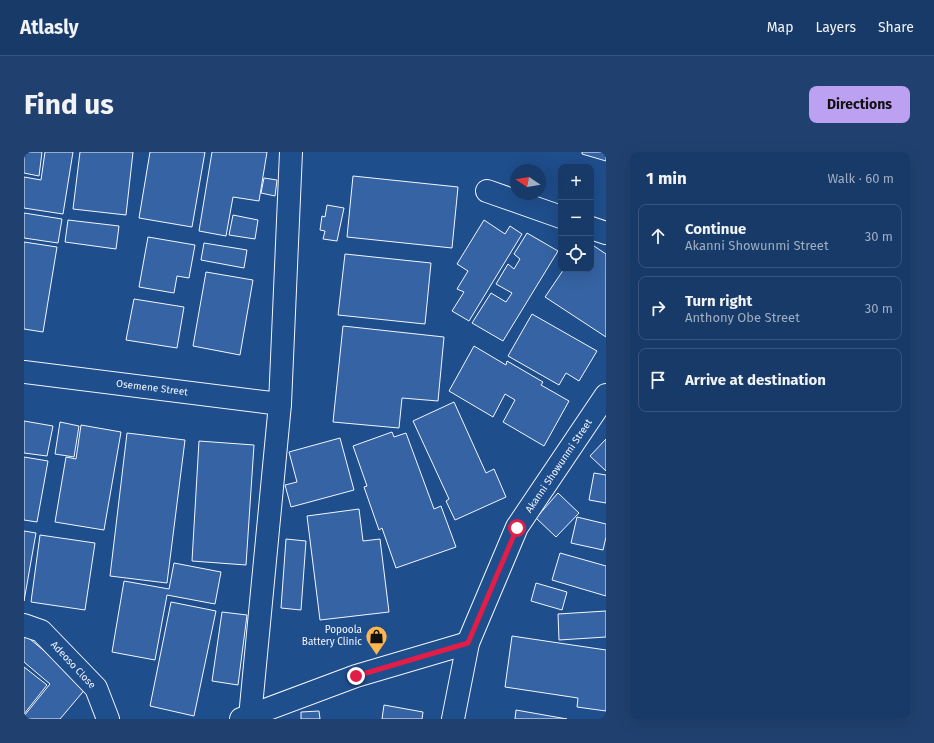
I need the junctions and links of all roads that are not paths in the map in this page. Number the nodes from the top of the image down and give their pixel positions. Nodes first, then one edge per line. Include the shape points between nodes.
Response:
1 (291, 152) edge
2 (487, 191) dead end
3 (558, 216) edge
4 (594, 229) edge
5 (606, 233) edge
6 (24, 372) edge
7 (606, 395) edge
8 (280, 404) junction
9 (24, 625) edge
10 (468, 643) junction
11 (245, 718) edge
12 (108, 719) edge
13 (453, 719) edge

1 - 8 street
2 - 3 street
4 - 5 street
6 - 8 street, Osemene Street
7 - 10 street, Akanni Showunmi Street via 517,528
8 - 11 street
9 - 12 street, Adeoso Close via 41,631 96,688
10 - 11 street via 356,676
10 - 13 street, Akanni Showunmi Street

